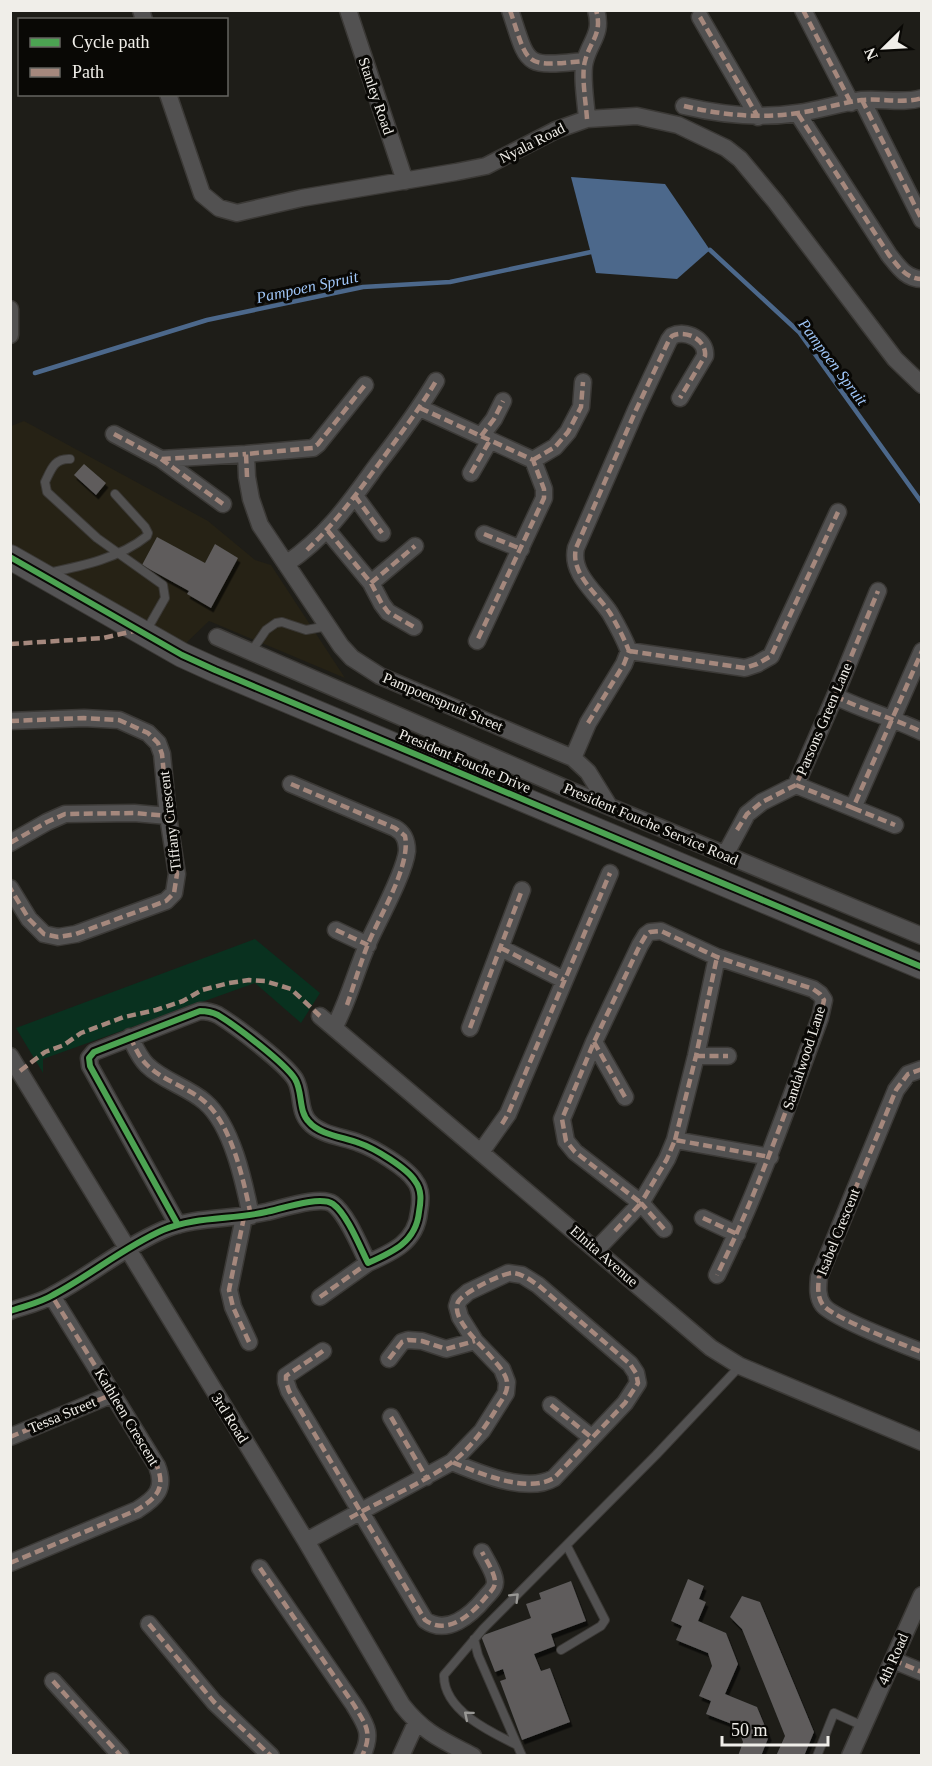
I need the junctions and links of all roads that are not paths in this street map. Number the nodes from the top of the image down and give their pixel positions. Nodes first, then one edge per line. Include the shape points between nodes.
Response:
1 (348, 10) edge
2 (510, 10) edge
3 (596, 10) edge
4 (802, 10) edge
5 (700, 18) dead end
6 (584, 61) junction
7 (169, 96) edge
8 (921, 98) edge
9 (857, 101) junction
10 (684, 106) dead end
11 (798, 114) junction
12 (758, 117) junction
13 (587, 119) junction
14 (405, 181) junction
15 (921, 220) edge
16 (921, 279) edge
17 (10, 309) edge
18 (10, 335) edge
19 (436, 381) dead end
20 (583, 382) dead end
21 (364, 385) dead end
22 (921, 386) edge
23 (680, 398) dead end
24 (503, 400) dead end
25 (420, 408) junction
26 (114, 434) dead end
27 (485, 438) junction
28 (246, 454) junction
29 (70, 459) dead end
30 (160, 459) junction
31 (533, 460) junction
32 (471, 473) dead end
33 (115, 494) dead end
34 (355, 496) junction
35 (223, 504) dead end
36 (838, 512) dead end
37 (328, 531) junction
38 (382, 533) dead end
39 (484, 534) dead end
40 (415, 546) dead end
41 (521, 549) junction
42 (117, 554) junction
43 (10, 557) edge
44 (286, 564) junction
45 (42, 575) junction
46 (371, 583) junction
47 (878, 591) dead end
48 (328, 626) junction
49 (414, 627) dead end
50 (145, 634) junction
51 (217, 638) dead end
52 (477, 641) dead end
53 (629, 651) junction
54 (921, 651) edge
55 (251, 652) junction
56 (835, 696) junction
57 (891, 717) junction
58 (10, 720) edge
59 (921, 732) edge
60 (573, 758) junction
61 (291, 784) dead end
62 (796, 785) junction
63 (609, 806) junction
64 (853, 808) junction
65 (168, 816) junction
66 (895, 825) dead end
67 (10, 843) edge
68 (725, 855) junction
69 (610, 873) dead end
70 (10, 888) edge
71 (522, 890) dead end
72 (336, 930) dead end
73 (921, 936) edge
74 (368, 945) junction
75 (501, 948) junction
76 (717, 957) junction
77 (921, 967) edge
78 (564, 980) junction
79 (320, 1016) dead end
80 (334, 1028) junction
81 (470, 1028) dead end
82 (130, 1037) junction
83 (594, 1042) junction
84 (10, 1056) edge
85 (696, 1056) junction
86 (728, 1056) dead end
87 (921, 1069) edge
88 (625, 1096) dead end
89 (675, 1140) junction
90 (481, 1152) junction
91 (770, 1157) junction
92 (641, 1203) junction
93 (248, 1216) junction
94 (703, 1218) dead end
95 (178, 1225) junction
96 (664, 1229) dead end
97 (737, 1234) junction
98 (127, 1249) junction
99 (597, 1249) junction
100 (368, 1263) junction
101 (717, 1275) dead end
102 (52, 1296) junction
103 (320, 1297) dead end
104 (10, 1311) edge
105 (475, 1341) junction
106 (249, 1342) dead end
107 (323, 1351) dead end
108 (921, 1352) edge
109 (389, 1359) dead end
110 (740, 1366) junction
111 (113, 1394) junction
112 (552, 1405) dead end
113 (391, 1417) dead end
114 (10, 1437) edge
115 (591, 1437) junction
116 (921, 1442) edge
117 (452, 1462) junction
118 (426, 1477) junction
119 (360, 1512) junction
120 (306, 1541) junction
121 (567, 1546) junction
122 (482, 1552) dead end
123 (10, 1563) edge
124 (260, 1568) dead end
125 (921, 1595) edge
126 (149, 1624) dead end
127 (474, 1639) junction
128 (561, 1650) dead end
129 (893, 1660) junction
130 (915, 1669) edge
131 (53, 1681) dead end
132 (416, 1723) junction
133 (863, 1726) junction
134 (517, 1745) junction
135 (121, 1755) edge
136 (271, 1755) edge
137 (362, 1755) edge
138 (401, 1755) edge
139 (473, 1755) edge
140 (522, 1755) edge
141 (817, 1755) edge
142 (850, 1755) edge

1 - 14 street, Stanley Road
2 - 6 street via 530,60 539,64
3 - 6 street via 598,28
4 - 9 street
5 - 12 street
6 - 13 street
7 - 14 street, Nyala Road via 202,194 227,212
8 - 9 street
9 - 11 street
9 - 15 street
10 - 12 street
11 - 12 street
11 - 16 street via 888,255 901,270
13 - 14 street, Nyala Road via 556,130 486,166
13 - 22 street, Nyala Road via 654,118 726,147 751,171 895,358
17 - 18 street
19 - 25 street
20 - 31 street via 581,406 568,432 555,447
21 - 28 street via 313,448
23 - 53 street via 705,356 698,340 682,333 669,340 574,557 579,573 609,611
24 - 27 street
25 - 27 street
25 - 34 street
26 - 30 street
27 - 31 street
27 - 32 street
28 - 30 street
28 - 44 street, Pampoenspruit Street via 256,515
29 - 42 lane via 55,462 45,482 47,492
30 - 35 street
31 - 41 street via 544,498
33 - 42 lane via 148,533 146,538
34 - 37 street
34 - 38 street
36 - 53 street via 771,656 763,662 745,668
37 - 44 street
37 - 46 street
39 - 41 street
40 - 46 street
41 - 52 street
42 - 45 lane
42 - 50 lane via 163,585 165,598
43 - 45 street, President Fouche Drive
44 - 48 street, Pampoenspruit Street
45 - 50 street, President Fouche Drive
46 - 49 street via 388,612
47 - 56 street, Parsons Green Lane
48 - 55 lane via 306,630 276,623 266,630
48 - 60 street, Pampoenspruit Street via 352,658 380,676
50 - 77 street, President Fouche Drive via 214,670
51 - 55 street, President Fouche Service Road
53 - 60 street
54 - 57 street
55 - 63 street, President Fouche Service Road
56 - 57 street
56 - 62 street, Parsons Green Lane
57 - 59 street
57 - 64 street
58 - 65 street, Tiffany Crescent via 119,720 148,733 162,754
60 - 63 street, Pampoenspruit Street via 588,772
61 - 74 street via 395,828 405,836 404,862
62 - 64 street
62 - 68 street, Parsons Green Lane via 747,814
63 - 68 street, President Fouche Service Road
64 - 66 street
65 - 67 street via 65,814
65 - 70 street, Tiffany Crescent via 177,874 174,893 153,907 58,938 44,934 29,919
68 - 73 street, President Fouche Service Road
69 - 78 street
71 - 75 street
72 - 74 street
74 - 80 street via 347,1005
75 - 78 street
75 - 81 street
76 - 83 street, Sandalwood Lane via 661,931 646,935
76 - 85 street
76 - 91 street, Sandalwood Lane via 813,989 824,1000
78 - 90 street via 508,1114
79 - 80 street, Elnita Avenue
80 - 90 street, Elnita Avenue
82 - 93 street via 146,1064 195,1094 219,1116 244,1181
82 - 95 street via 94,1052 89,1061
82 - 100 street via 192,1012 218,1015 294,1078 308,1122 381,1153 415,1180 421,1200 411,1235 394,1252
83 - 88 street
83 - 92 street, Sandalwood Lane via 562,1119 566,1141
84 - 98 street, 3rd Road
85 - 86 street
85 - 89 street
87 - 108 street, Isabel Crescent via 908,1074 896,1090 818,1287 820,1301 832,1313
89 - 91 street
89 - 92 street
90 - 99 street, Elnita Avenue
91 - 97 street, Sandalwood Lane
92 - 96 street, Sandalwood Lane
92 - 99 street
93 - 95 street
93 - 100 street via 298,1204 333,1204
93 - 106 street via 230,1290 233,1307
94 - 97 street
95 - 98 street
97 - 101 street, Sandalwood Lane
98 - 102 street
98 - 120 street, 3rd Road
99 - 110 street, Elnita Avenue via 711,1348
100 - 103 street
102 - 104 street
102 - 111 street, Kathleen Crescent
105 - 109 street via 446,1349 408,1340
105 - 115 street via 457,1306 468,1292 508,1273 522,1275 538,1285 636,1372 638,1383 625,1403
105 - 117 street via 502,1369 506,1393 482,1431
107 - 119 street via 291,1371 286,1382
110 - 116 street, Elnita Avenue
110 - 121 lane
111 - 114 street, Tessa Street
111 - 123 street, Kathleen Crescent via 157,1466 162,1482 157,1494 138,1510
112 - 115 street
113 - 118 street
115 - 117 street via 554,1478 541,1484 487,1476
117 - 118 street
118 - 119 street
119 - 120 street
119 - 122 street via 425,1620 432,1625 460,1621 494,1588 494,1578
120 - 132 street, 3rd Road
127 -> 121 lane
121 - 128 lane via 605,1620
124 - 137 street via 366,1725 369,1736
125 - 129 street, 4th Road
126 - 136 street via 214,1702
127 - 134 lane
134 -> 127 lane via 469,1717 446,1692 444,1675
129 - 130 street
129 - 133 street, 4th Road
131 - 135 street
132 - 138 street
132 - 139 street, 3rd Road
133 - 141 lane via 834,1713
133 - 142 street, 4th Road
134 - 140 lane

